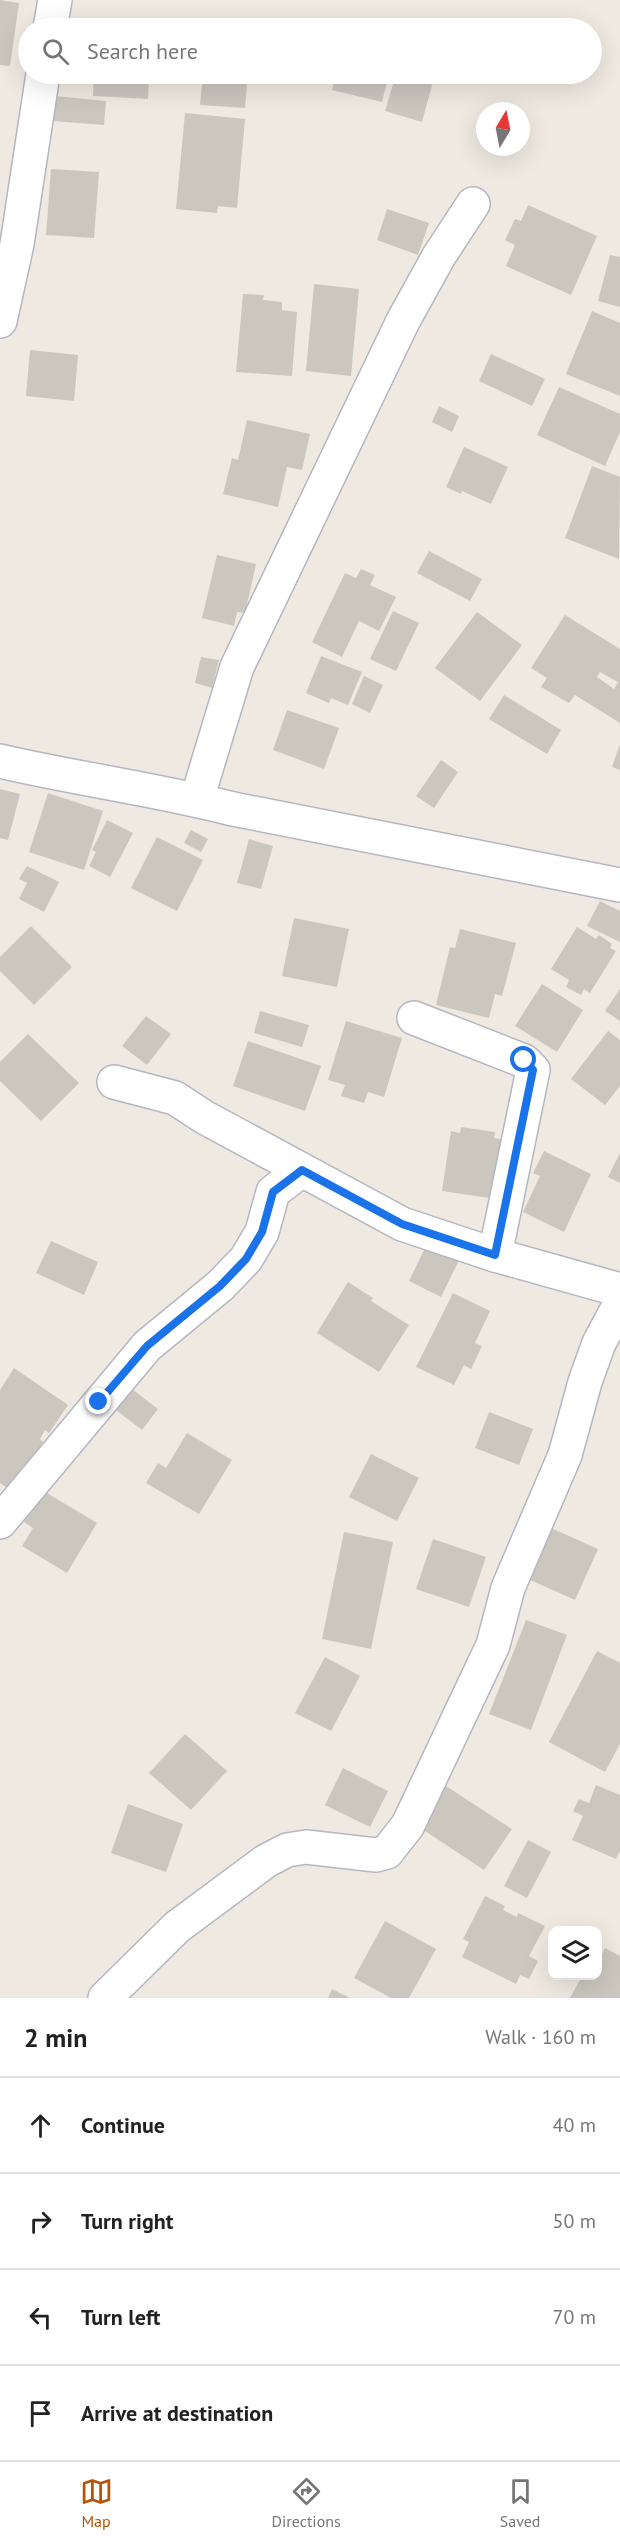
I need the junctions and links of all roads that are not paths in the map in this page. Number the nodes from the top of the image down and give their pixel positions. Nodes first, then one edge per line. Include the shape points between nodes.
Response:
1 (55, 0) edge
2 (52, 18) edge
3 (42, 84) edge
4 (472, 204) dead end
5 (0, 321) edge
6 (0, 761) edge
7 (197, 799) junction
8 (620, 885) edge
9 (414, 1018) dead end
10 (114, 1083) dead end
11 (302, 1170) junction
12 (495, 1255) junction
13 (620, 1290) edge
14 (620, 1304) edge
15 (0, 1522) edge
16 (105, 1998) edge

1 - 2 street
3 - 5 street via 17,244
4 - 7 street via 403,321 237,668
6 - 7 street
7 - 8 street
9 - 12 street via 524,1060 533,1070
10 - 11 street via 175,1098
11 - 12 street via 402,1224
11 - 15 street via 273,1192 262,1232 246,1259 220,1286 147,1346
12 - 13 street
14 - 16 street via 599,1342 565,1455 508,1588 493,1645 408,1825 387,1852 376,1855 306,1847 287,1850 177,1927

